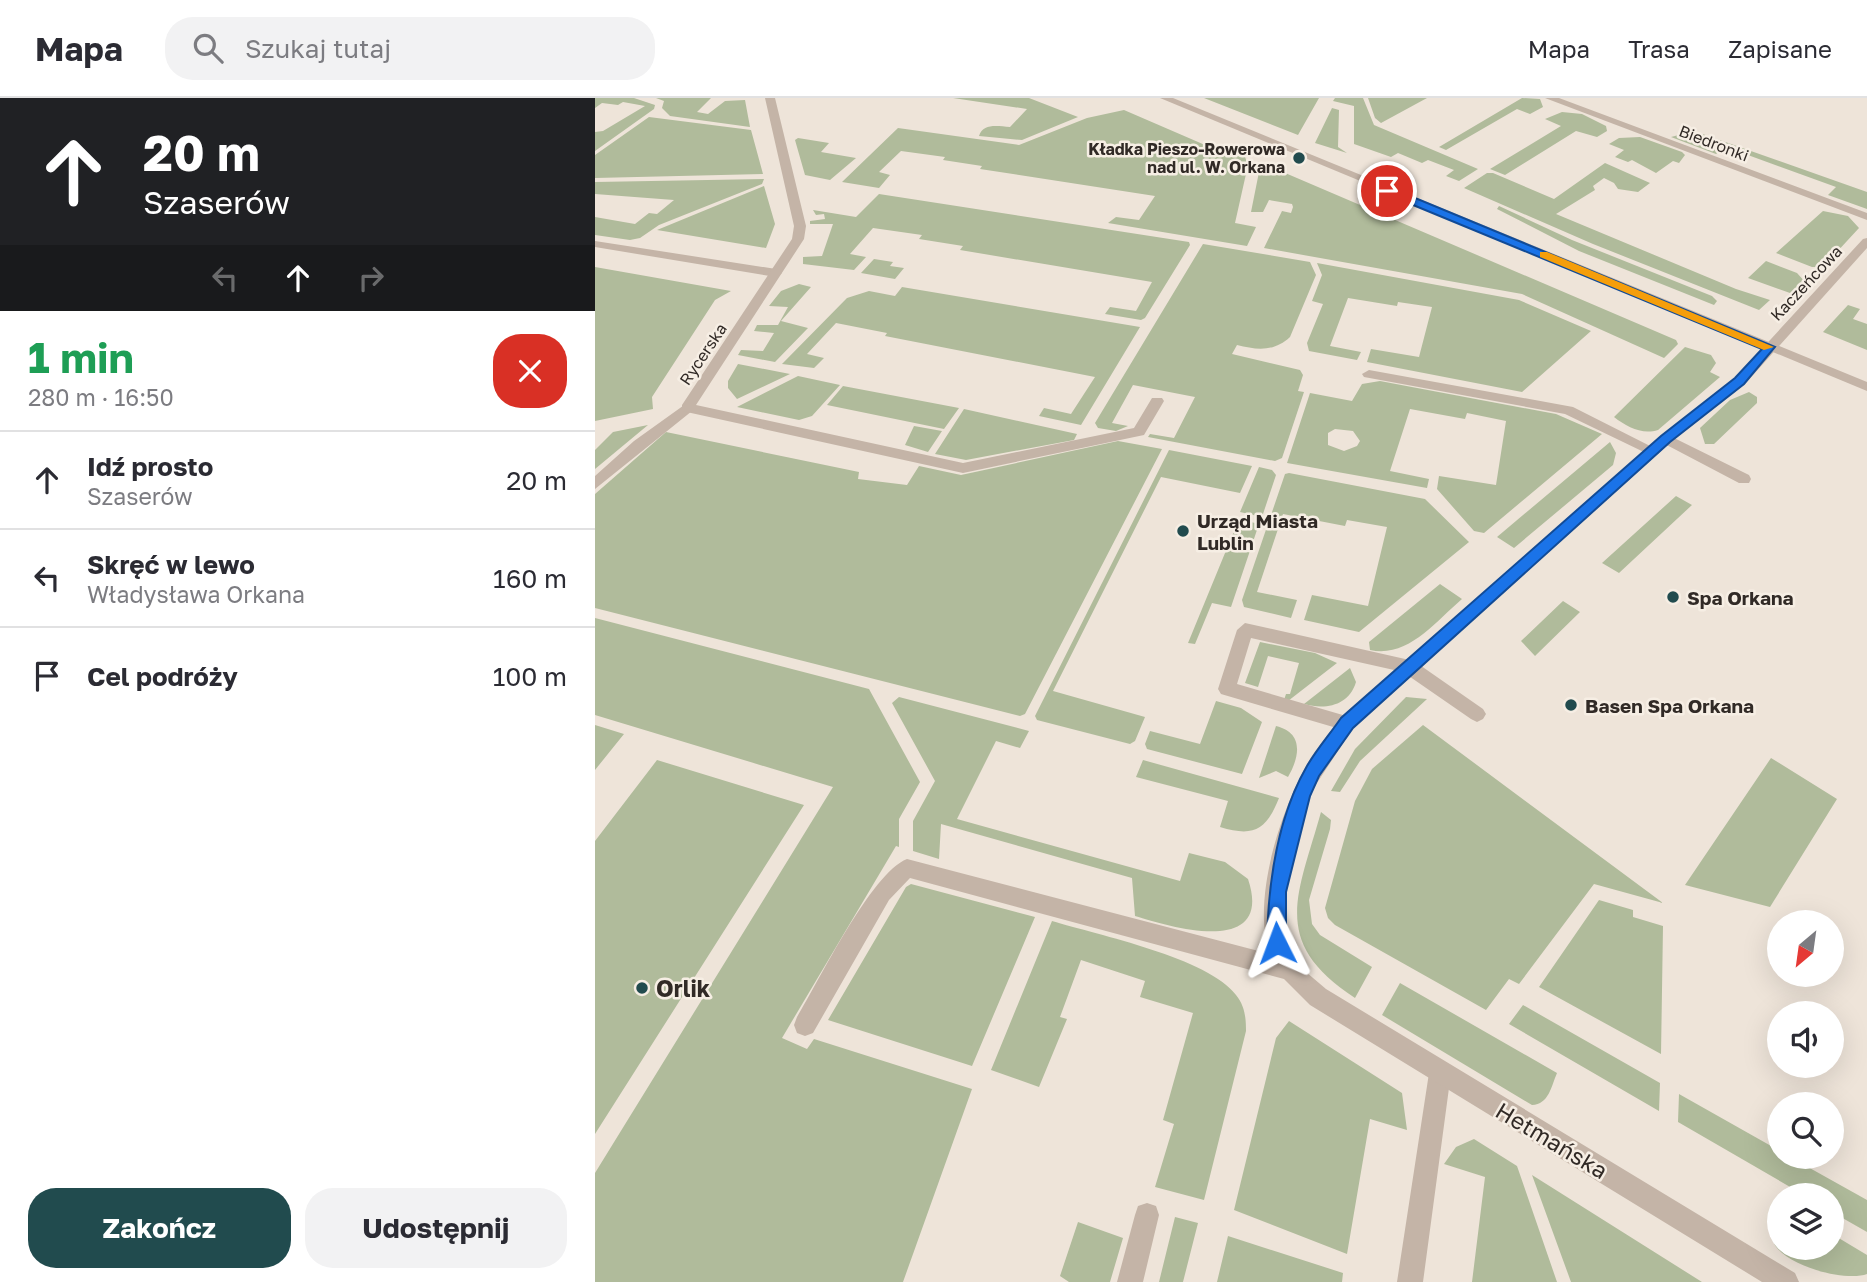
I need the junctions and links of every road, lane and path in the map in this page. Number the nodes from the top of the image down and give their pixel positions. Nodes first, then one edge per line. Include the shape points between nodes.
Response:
1 (770, 98) edge
2 (1165, 98) edge
3 (1551, 98) edge
4 (1867, 217) edge
5 (1867, 241) edge
6 (595, 244) edge
7 (776, 272) junction
8 (1769, 347) junction
9 (1369, 374) dead end
10 (1867, 387) edge
11 (1157, 401) dead end
12 (687, 408) junction
13 (1660, 445) junction
14 (1744, 479) dead end
15 (595, 484) edge
16 (1408, 666) junction
17 (1477, 714) dead end
18 (1347, 723) junction
19 (1290, 970) junction
20 (805, 1025) dead end
21 (1440, 1073) junction
22 (1147, 1215) dead end
23 (1130, 1282) edge
24 (1410, 1282) edge
25 (1786, 1282) edge

1 - 7 street, Rycerska via 800,226 799,239
2 - 8 street
3 - 4 street, Biedronki
5 - 8 street, Kaczeńcowa
6 - 7 street
7 - 12 street, Rycerska
8 - 10 street
8 - 13 street, Kaczeńcowa via 1740,381
9 - 13 street via 1568,410
11 - 12 street, Rycerska via 1139,432 963,468
12 - 15 street
13 - 14 street
13 - 16 street, Kaczeńcowa
16 - 17 street
16 - 18 street, Kaczeńcowa
16 - 18 street via 1245,630 1227,689
18 - 19 street, Kaczeńcowa via 1301,796 1283,860 1275,909 1277,943
19 - 20 street via 907,868 882,893
19 - 21 street, Hetmańska via 1318,997
21 - 24 street
21 - 25 street, Hetmańska
22 - 23 street

